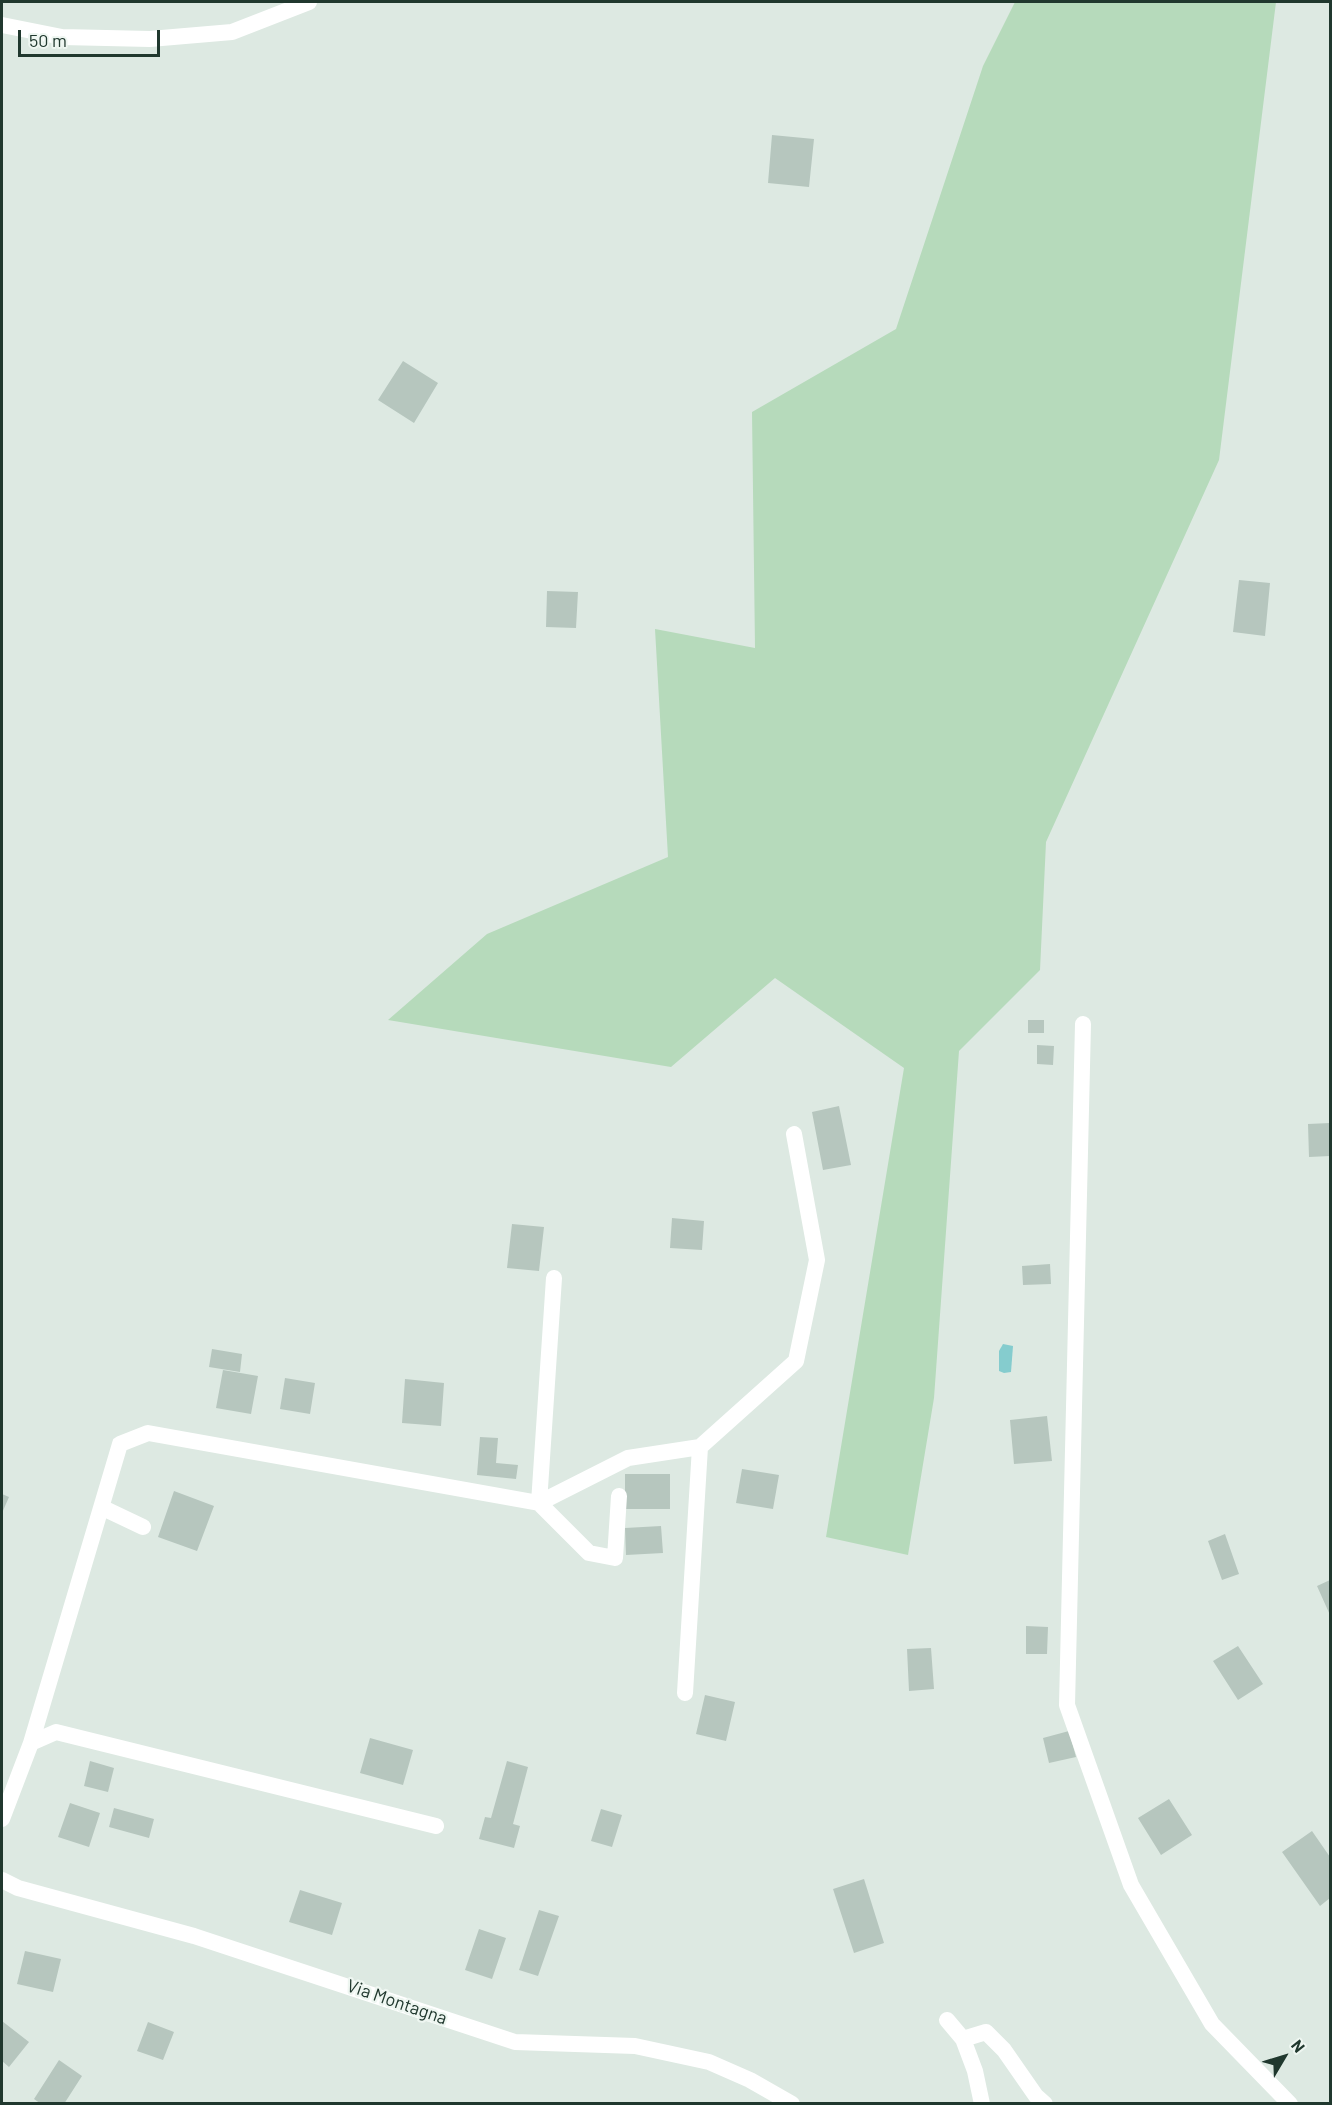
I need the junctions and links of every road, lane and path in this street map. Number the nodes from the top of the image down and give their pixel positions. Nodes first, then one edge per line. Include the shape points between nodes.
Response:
1 (309, 2) edge
2 (2, 25) edge
3 (1083, 1024) dead end
4 (794, 1134) dead end
5 (554, 1278) dead end
6 (700, 1447) junction
7 (619, 1496) dead end
8 (539, 1503) junction
9 (102, 1508) junction
10 (143, 1527) dead end
11 (685, 1693) dead end
12 (31, 1743) junction
13 (2, 1819) edge
14 (436, 1826) dead end
15 (2, 1880) edge
16 (947, 2020) dead end
17 (963, 2039) junction
18 (792, 2103) edge
19 (982, 2103) edge
20 (1046, 2103) edge
21 (1290, 2103) edge

1 - 2 street via 232,32 150,39 62,37
3 - 21 street via 1067,1705 1131,1885 1212,2025
4 - 6 street via 816,1260 796,1361
5 - 8 street
6 - 8 street via 627,1458
6 - 11 street
7 - 8 street via 615,1558 589,1552
8 - 9 street via 148,1432 120,1444
9 - 10 street
9 - 12 street
12 - 13 street
12 - 14 street via 56,1732
15 - 18 street, Via Montagna via 194,1936 515,2042 635,2046 709,2062
16 - 17 street
17 - 19 street
17 - 20 street via 986,2032 1004,2050 1036,2096

